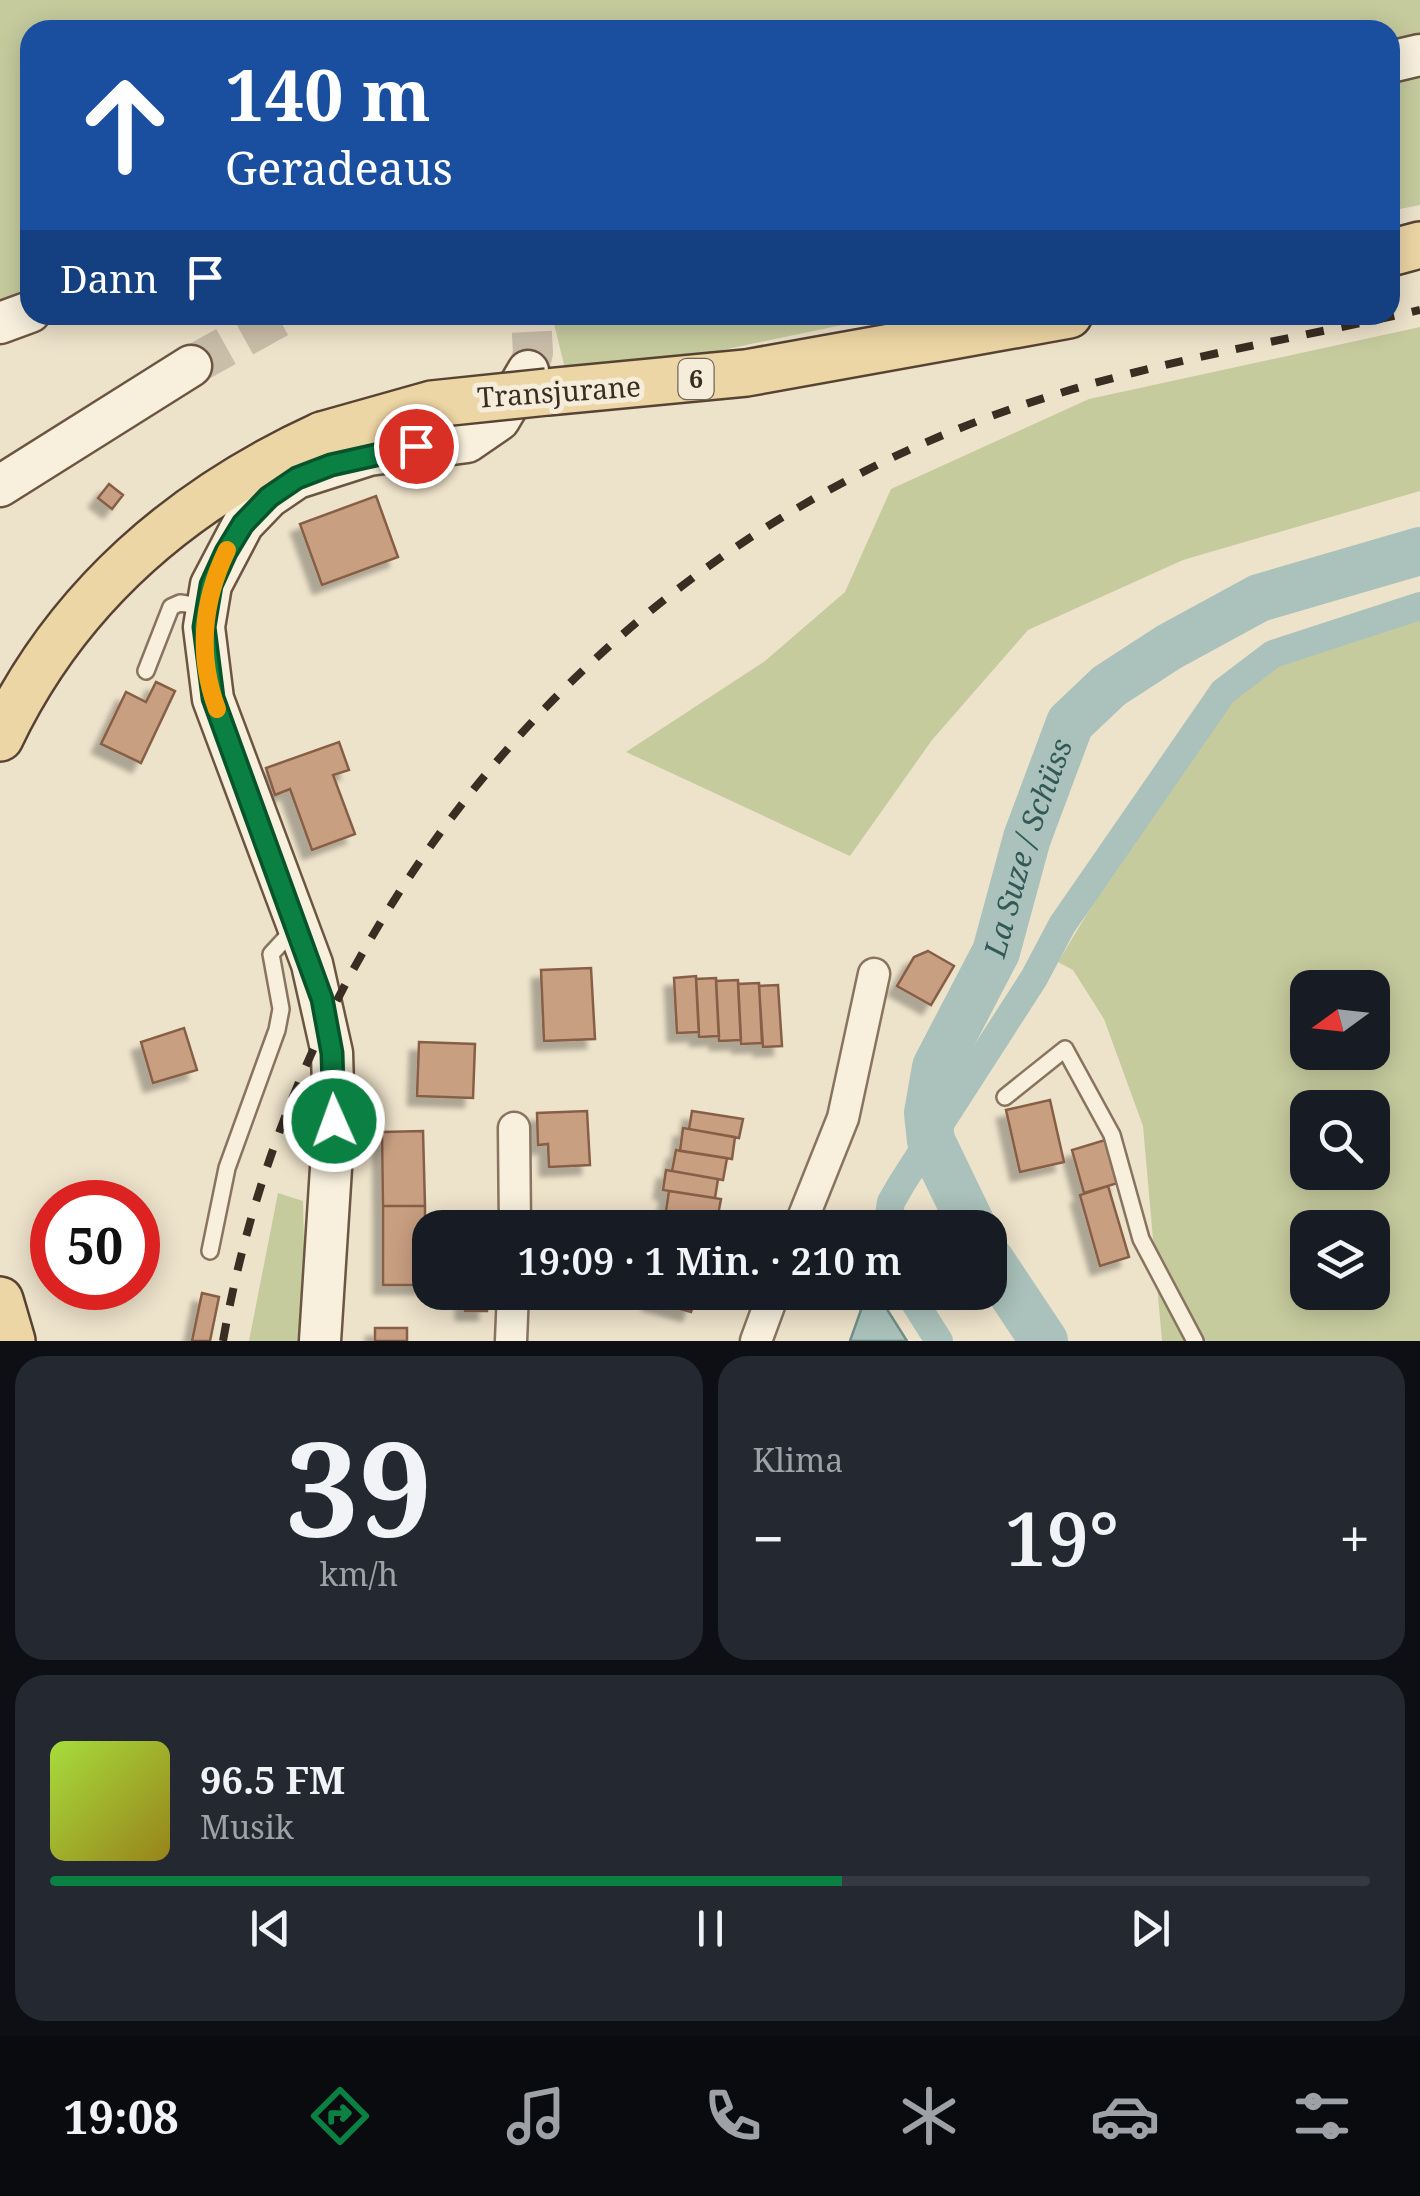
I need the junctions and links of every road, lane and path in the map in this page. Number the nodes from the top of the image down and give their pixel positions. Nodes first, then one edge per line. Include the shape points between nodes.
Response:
1 (1013, 325) edge
2 (192, 366) tunnel mouth
3 (526, 378) junction
4 (0, 486) edge
5 (110, 578) junction
6 (209, 596) junction
7 (0, 668) edge
8 (146, 670) dead end
9 (4, 729) edge
10 (298, 926) junction
11 (874, 974) dead end
12 (1006, 1097) dead end
13 (514, 1128) dead end
14 (515, 1210) edge
15 (806, 1210) edge
16 (210, 1251) dead end
17 (0, 1300) edge
18 (513, 1310) edge
19 (767, 1310) edge
20 (12, 1341) edge
21 (320, 1341) edge
22 (512, 1341) edge
23 (756, 1341) edge
24 (1195, 1341) edge

1 - 3 main road, Transjurane / 6 via 746,373
2 - 4 main road
3 - 5 main road, Transjurane / 6, bridge via 322,435 201,500
3 - 6 main road via 416,446 297,478 269,497 243,524
5 - 7 main road via 62,600
5 - 9 main road, Transjurane / 6 via 45,657
6 - 8 lane via 169,609
6 - 10 main road via 204,643 213,698
10 - 16 lane via 271,954 277,1030 227,1168
10 - 21 main road via 332,1053
11 - 15 street via 843,1118
12 - 24 lane via 1065,1048 1112,1135 1141,1240
13 - 14 street
17 - 20 main road
18 - 22 street
19 - 23 street

